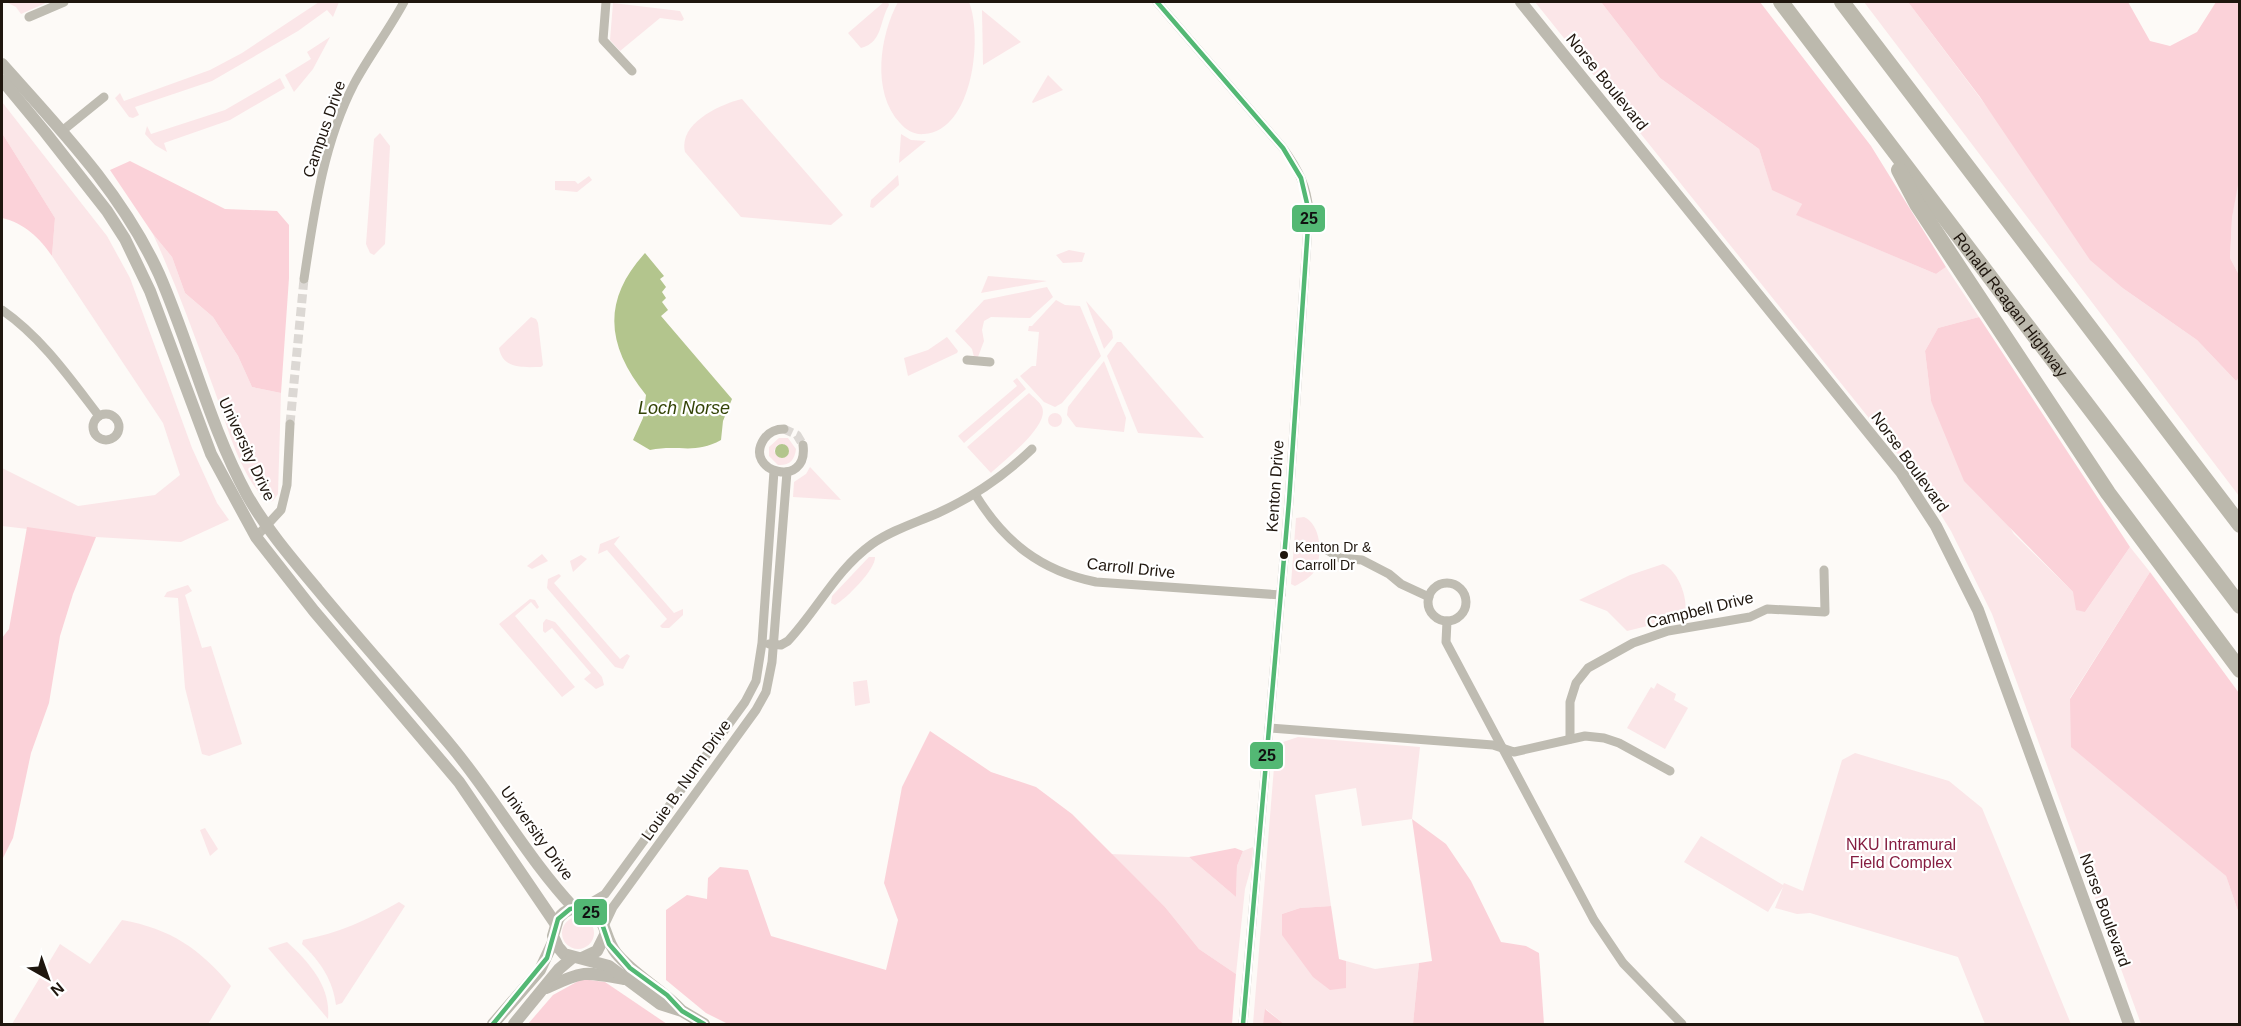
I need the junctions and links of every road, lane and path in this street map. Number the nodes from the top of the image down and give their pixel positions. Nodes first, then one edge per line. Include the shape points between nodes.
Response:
1 (64, 2) edge
2 (404, 2) edge
3 (606, 2) edge
4 (1157, 2) edge
5 (1521, 2) edge
6 (1781, 2) edge
7 (1842, 2) edge
8 (29, 17) dead end
9 (2, 64) edge
10 (632, 71) dead end
11 (2, 80) edge
12 (104, 97) dead end
13 (1873, 121) junction
14 (62, 131) junction
15 (304, 279) tunnel mouth
16 (2, 310) edge
17 (967, 360) dead end
18 (990, 362) dead end
19 (99, 416) dead end
20 (290, 424) tunnel mouth
21 (784, 429) dead end
22 (803, 444) dead end
23 (1032, 449) dead end
24 (774, 471) junction
25 (787, 472) junction
26 (975, 494) junction
27 (2240, 525) edge
28 (267, 526) junction
29 (256, 537) junction
30 (1327, 550) dead end
31 (1824, 570) dead end
32 (1281, 595) junction
33 (1429, 597) junction
34 (2240, 606) edge
35 (1447, 621) junction
36 (768, 643) junction
37 (2240, 669) edge
38 (1269, 728) junction
39 (1570, 739) junction
40 (1501, 747) junction
41 (1670, 771) dead end
42 (578, 908) junction
43 (555, 923) junction
44 (604, 930) junction
45 (554, 940) junction
46 (576, 958) junction
47 (628, 980) junction
48 (543, 989) junction
49 (682, 1011) junction
50 (493, 1024) edge
51 (514, 1024) edge
52 (704, 1024) edge
53 (1243, 1024) edge
54 (1682, 1024) edge
55 (2129, 1024) edge

1 - 8 street
2 - 15 street, Campus Drive via 354,84 321,174
3 - 10 street via 603,40
4 - 32 street, Kenton Drive via 1283,148 1307,190 1309,212
5 - 55 street, Norse Boulevard via 1901,472 1936,526 1978,610
6 - 13 highway, Ronald Reagan Highway
7 - 27 highway
9 - 14 street, University Drive
11 - 29 street, University Drive via 66,158 124,239 150,291 211,454
12 - 14 street
13 - 34 highway, Ronald Reagan Highway
13 - 37 highway via 1917,204 2047,403 2139,536
14 - 28 street, University Drive via 106,184 139,235 162,282 226,449
16 - 19 street via 50,352
17 - 18 street
20 - 28 street via 287,485 281,510
21 - 24 street via 771,432 761,444 764,463
22 - 25 street via 802,459
23 - 26 street
24 - 25 street
24 - 36 street, Louie B. Nunn Drive
25 - 36 street, Louie B. Nunn Drive
26 - 32 street, Carroll Drive via 1009,540 1041,563 1070,577
26 - 36 street via 871,545 837,577 788,641 781,645
28 - 29 street
28 - 42 street, University Drive via 474,775 526,849
29 - 43 street, University Drive via 459,782 543,900
30 - 33 street via 1340,558 1362,560
31 - 39 street, Campbell Drive via 1825,612 1767,609 1750,617 1668,631 1633,643 1588,668 1576,683 1570,702
32 - 38 street, Kenton Drive
33 - 35 street via 1432,613
33 - 35 street via 1435,587 1446,582 1462,589 1467,600 1464,612
35 - 40 street via 1446,642
36 - 42 street, Louie B. Nunn Drive via 756,681 744,702 605,894
36 - 44 street, Louie B. Nunn Drive via 766,692 756,710 613,907
38 - 40 street
38 - 53 street, Kenton Drive
39 - 40 street via 1514,752
39 - 41 street via 1585,736 1619,742
40 - 54 street via 1594,920 1623,963
42 - 43 street via 560,915
42 - 44 street, University Drive via 596,914
43 - 45 street
44 - 46 street via 597,951
44 - 49 street, University Drive via 615,952 630,968
45 - 46 street via 561,951
45 - 50 street via 540,970
46 - 47 street, University Drive via 609,966
46 - 48 street
47 - 48 street via 577,974
47 - 49 street, University Drive via 660,1004
48 - 51 street
49 - 52 street, University Drive

